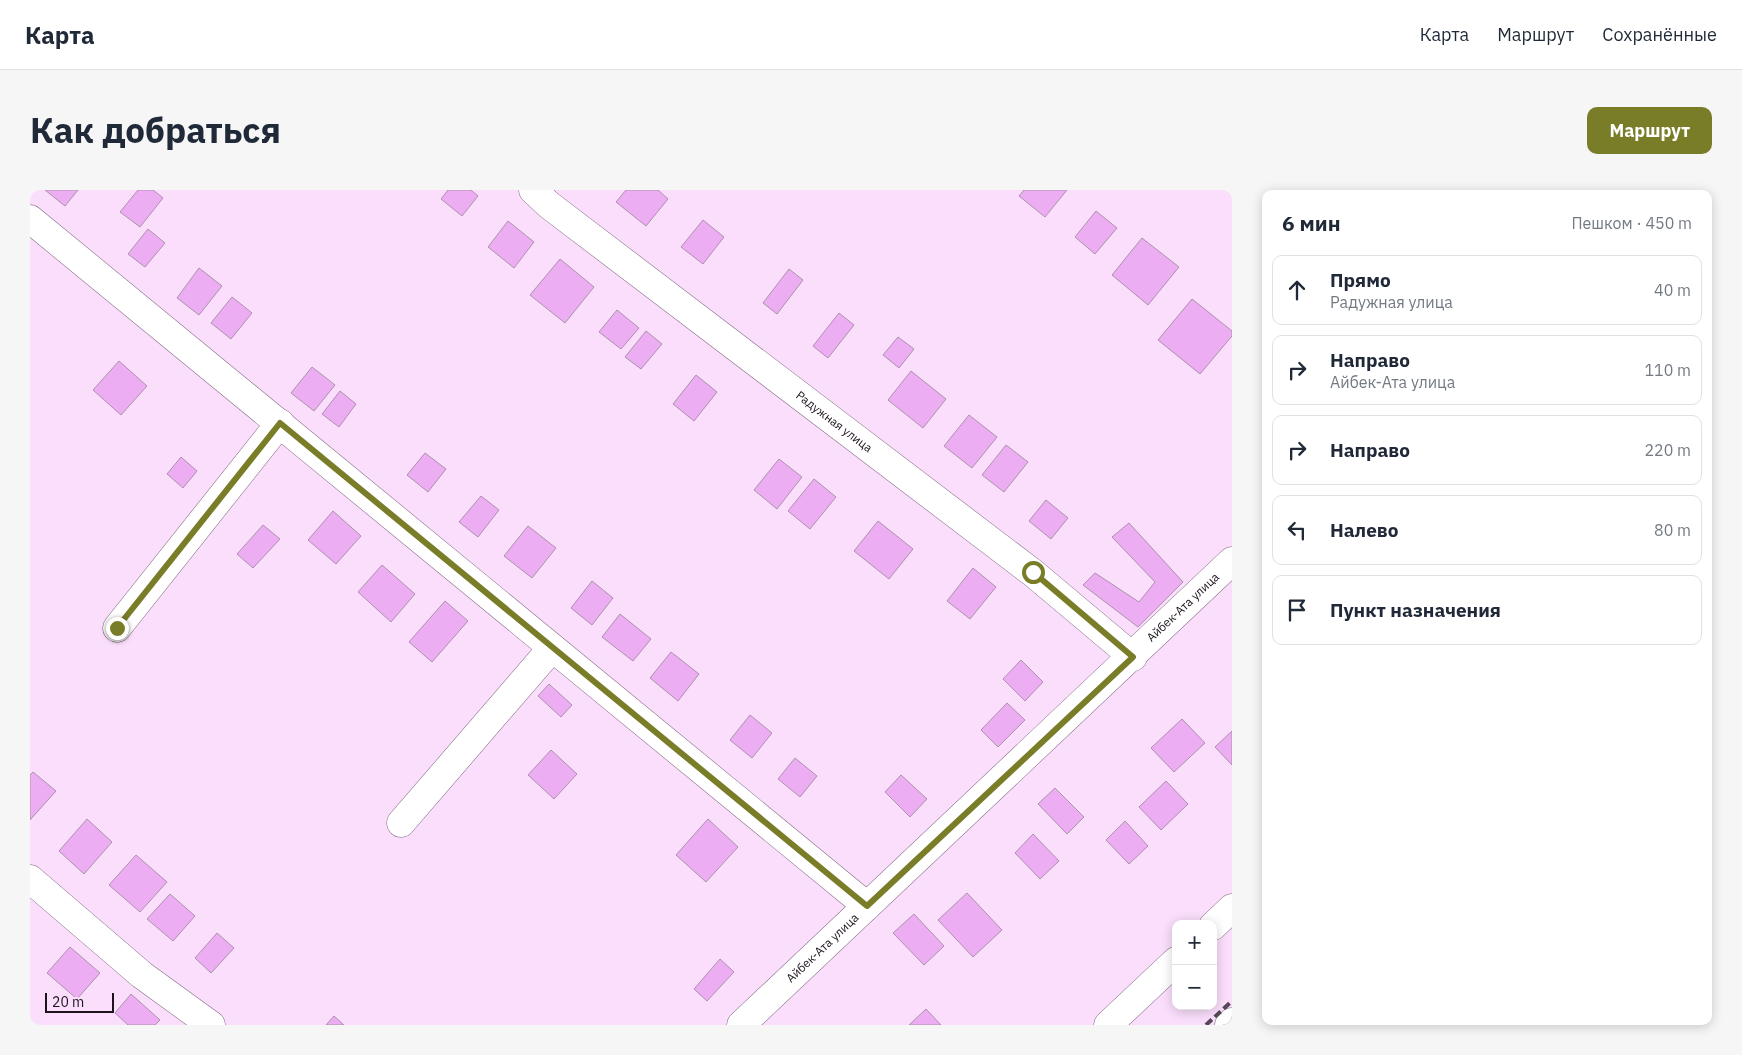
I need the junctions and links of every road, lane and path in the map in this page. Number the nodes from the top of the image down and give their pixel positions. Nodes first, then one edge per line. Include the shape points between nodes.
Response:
1 (533, 190) edge
2 (30, 219) edge
3 (280, 423) junction
4 (1232, 561) edge
5 (117, 628) dead end
6 (552, 648) junction
7 (1133, 657) junction
8 (401, 823) dead end
9 (30, 879) edge
10 (867, 906) junction
11 (1232, 908) edge
12 (1217, 922) edge
13 (1172, 965) edge
14 (1232, 1022) edge
15 (212, 1025) edge
16 (741, 1025) edge
17 (1108, 1025) edge
18 (1229, 1025) edge

1 - 7 street, Радужная улица via 1033,572
2 - 3 street
3 - 5 street
3 - 6 street
4 - 7 street, Айбек-Ата улица
6 - 8 street
6 - 10 street
7 - 10 street, Айбек-Ата улица
9 - 15 street via 142,975
10 - 16 street, Айбек-Ата улица
11 - 12 street
13 - 17 street
14 - 18 street

